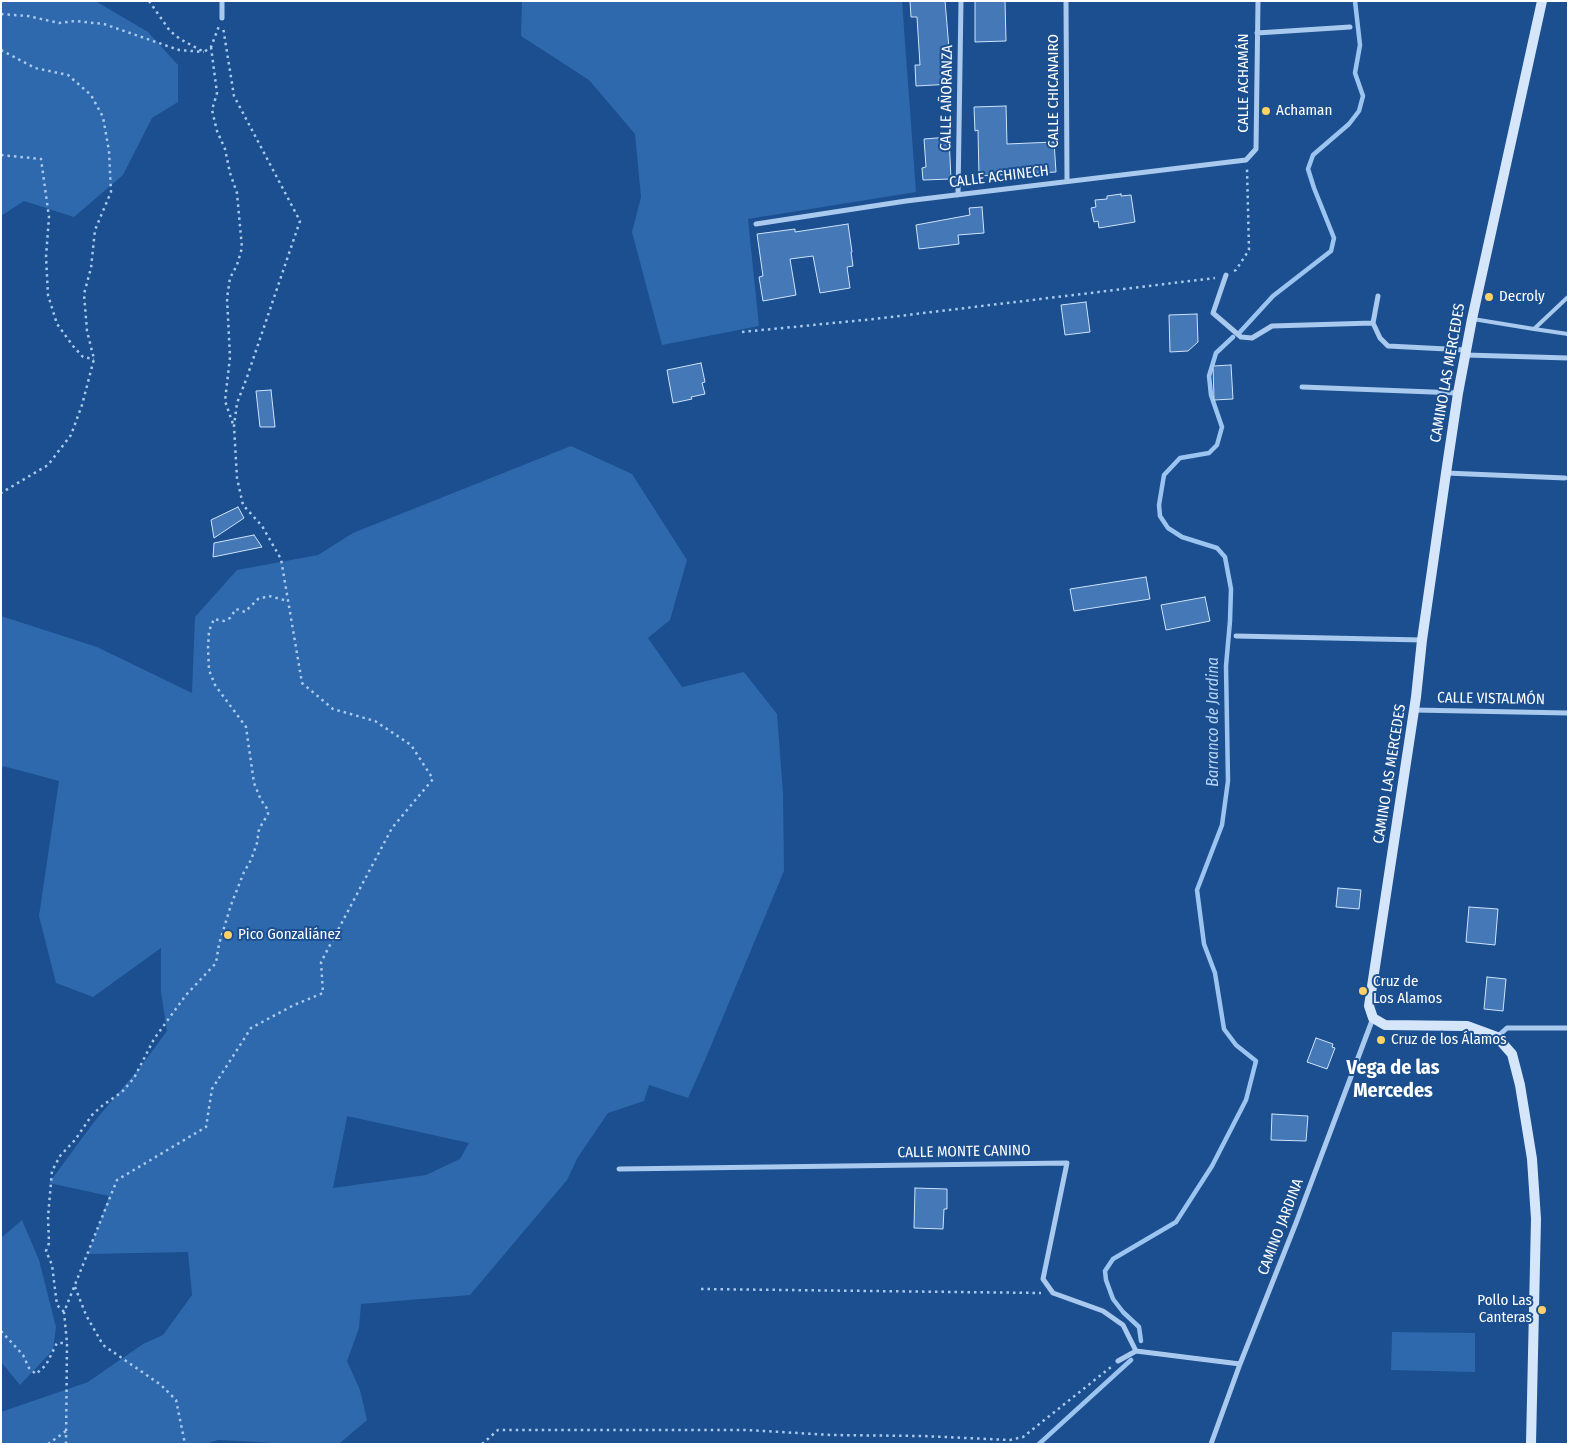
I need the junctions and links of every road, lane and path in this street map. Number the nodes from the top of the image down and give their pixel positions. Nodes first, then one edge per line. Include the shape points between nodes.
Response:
1 (149, 1) edge
2 (222, 1) edge
3 (961, 1) edge
4 (1066, 1) edge
5 (1258, 1) edge
6 (1542, 1) edge
7 (1, 14) edge
8 (222, 18) junction
9 (1350, 27) dead end
10 (1257, 33) junction
11 (212, 47) junction
12 (1, 50) edge
13 (204, 52) junction
14 (1, 155) edge
15 (1246, 160) junction
16 (1067, 181) junction
17 (958, 195) junction
18 (756, 224) dead end
19 (1226, 275) junction
20 (1378, 296) dead end
21 (1568, 298) edge
22 (1472, 319) junction
23 (1373, 324) junction
24 (1534, 329) junction
25 (742, 332) dead end
26 (1568, 334) edge
27 (1465, 352) junction
28 (1568, 358) edge
29 (94, 359) junction
30 (1302, 387) dead end
31 (1458, 393) junction
32 (234, 426) junction
33 (1446, 472) junction
34 (1565, 478) dead end
35 (1, 493) edge
36 (288, 601) junction
37 (1236, 636) dead end
38 (1422, 640) junction
39 (1414, 710) junction
40 (1568, 713) edge
41 (1373, 1018) junction
42 (1568, 1028) edge
43 (1497, 1037) junction
44 (619, 1169) dead end
45 (75, 1286) junction
46 (701, 1289) dead end
47 (1053, 1293) junction
48 (64, 1312) junction
49 (1, 1331) edge
50 (67, 1343) junction
51 (1136, 1351) junction
52 (1118, 1361) joint
53 (1240, 1364) junction
54 (66, 1431) junction
55 (48, 1444) edge
56 (66, 1444) edge
57 (185, 1444) edge
58 (482, 1444) edge
59 (1211, 1444) edge
60 (1531, 1444) edge

1 - 13 path via 170,31
2 - 8 street
3 - 17 street, CALLE AÑORANZA
4 - 16 street, CALLE CHICANAIRO
5 - 10 street, CALLE ACHAMÁN
6 - 22 main road, CAMINO LAS MERCEDES
7 - 13 path via 59,23 104,24 179,50
8 - 11 path
8 - 32 path via 234,96 300,221 237,403
9 - 10 street
10 - 15 street, CALLE ACHAMÁN via 1256,149
11 - 13 path
11 - 32 path via 216,93 212,110 237,193 242,248 230,278 227,298 230,358 225,401
12 - 29 path via 35,68 68,75 92,95 103,117 111,192 95,230 84,294 87,331
14 - 29 path via 41,159 49,217 48,295 57,324 83,357
15 - 16 street, CALLE ACHINECH
15 - 19 path via 1249,250 1236,270
16 - 17 street, CALLE ACHINECH
17 - 18 street, CALLE ACHINECH
19 - 23 street via 1212,313 1241,337 1252,338 1272,326
19 - 25 path
20 - 23 street
21 - 24 lane
22 - 24 lane
22 - 27 main road, CAMINO LAS MERCEDES
23 - 27 street via 1388,346
24 - 26 lane
27 - 28 street
27 - 31 main road, CAMINO LAS MERCEDES
29 - 35 path via 71,434 48,465
30 - 31 street
31 - 33 main road, CAMINO LAS MERCEDES
32 - 36 path via 243,505 262,526 281,559
33 - 34 street
33 - 38 main road, CAMINO LAS MERCEDES
36 - 45 path via 302,683 333,709 375,721 411,745 433,779 392,828 321,962 323,993 251,1028 212,1089 206,1127 116,1180
36 - 48 path via 269,596 258,600 245,612 236,609 224,621 214,619 209,631 209,670 215,685 246,727 254,783 268,814 231,905 216,963 186,995 158,1033 134,1078 122,1092 92,1115 52,1171 46,1251 52,1265 57,1305
37 - 38 street
38 - 39 main road, CAMINO LAS MERCEDES
39 - 40 street, CALLE VISTALMÓN
39 - 41 main road, CAMINO LAS MERCEDES via 1370,1006
41 - 43 main road via 1385,1025 1467,1026
41 - 53 street, CAMINO JARDINA
42 - 43 street via 1507,1028
43 - 60 main road via 1512,1054 1532,1159 1536,1219
44 - 47 street, CALLE MONTE CANINO via 1067,1163 1044,1280
45 - 48 path
45 - 57 path via 103,1345 161,1385 176,1400
46 - 47 path
47 - 51 street via 1103,1311 1123,1325
48 - 50 path
49 - 50 path via 36,1374 46,1365 57,1343
50 - 54 path
51 - 52 street
51 - 53 street
52 - 58 path via 1023,1437 1010,1440 748,1430 498,1430
53 - 59 street, CAMINO JARDINA
54 - 55 path
54 - 56 path

